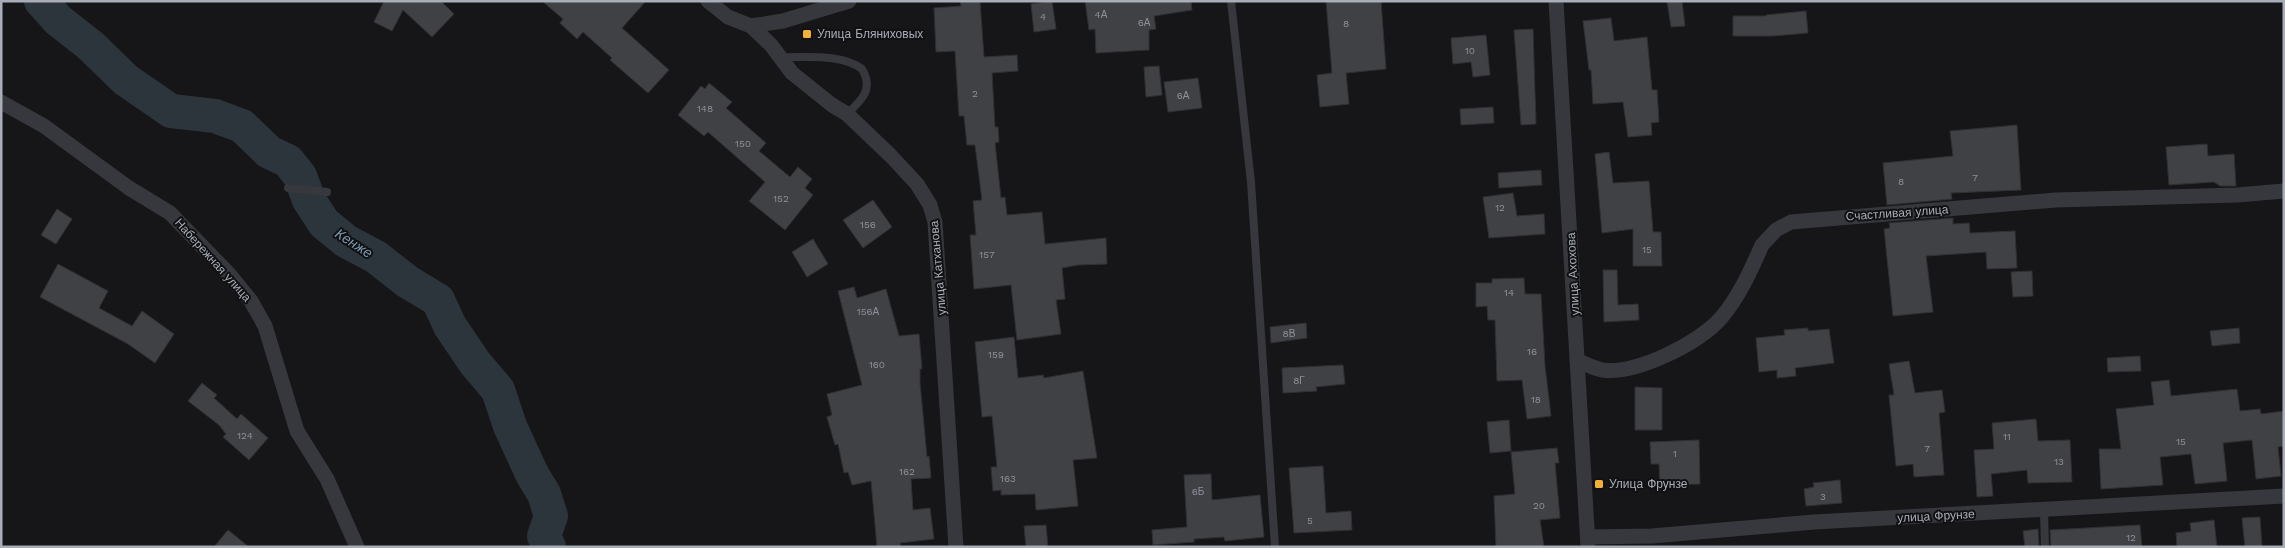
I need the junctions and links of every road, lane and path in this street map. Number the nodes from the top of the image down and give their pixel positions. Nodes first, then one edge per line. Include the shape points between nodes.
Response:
1 (708, 1) edge
2 (849, 1) edge
3 (1231, 1) edge
4 (1556, 1) edge
5 (750, 26) junction
6 (780, 58) junction
7 (1, 102) edge
8 (847, 114) junction
9 (288, 188) dead end
10 (2284, 191) edge
11 (327, 192) dead end
12 (1577, 360) junction
13 (2284, 496) edge
14 (2044, 511) junction
15 (1588, 542) edge
16 (357, 547) edge
17 (956, 547) edge
18 (1274, 547) edge
19 (2045, 547) edge

1 - 5 street, улица Катханова via 728,17
2 - 5 street via 783,21
3 - 18 lane via 1251,182
4 - 12 street, улица Ахохова
5 - 6 street, улица Катханова
6 - 8 street, улица Катханова via 804,83
6 - 8 lane via 831,59 862,69 868,87
7 - 16 street, Набережная улица via 51,130 129,188 170,213 251,301 266,326 297,431 327,479
8 - 17 street, улица Катханова via 917,184 930,205 935,222
9 - 11 lane
10 - 12 street, Счастливая улица via 2056,200 1791,222 1776,230 1762,245 1728,309 1697,338 1669,354 1620,370 1603,370
12 - 15 street, улица Ахохова
13 - 14 street, улица Фрунзе
14 - 15 street, улица Фрунзе via 1814,522
14 - 19 lane

